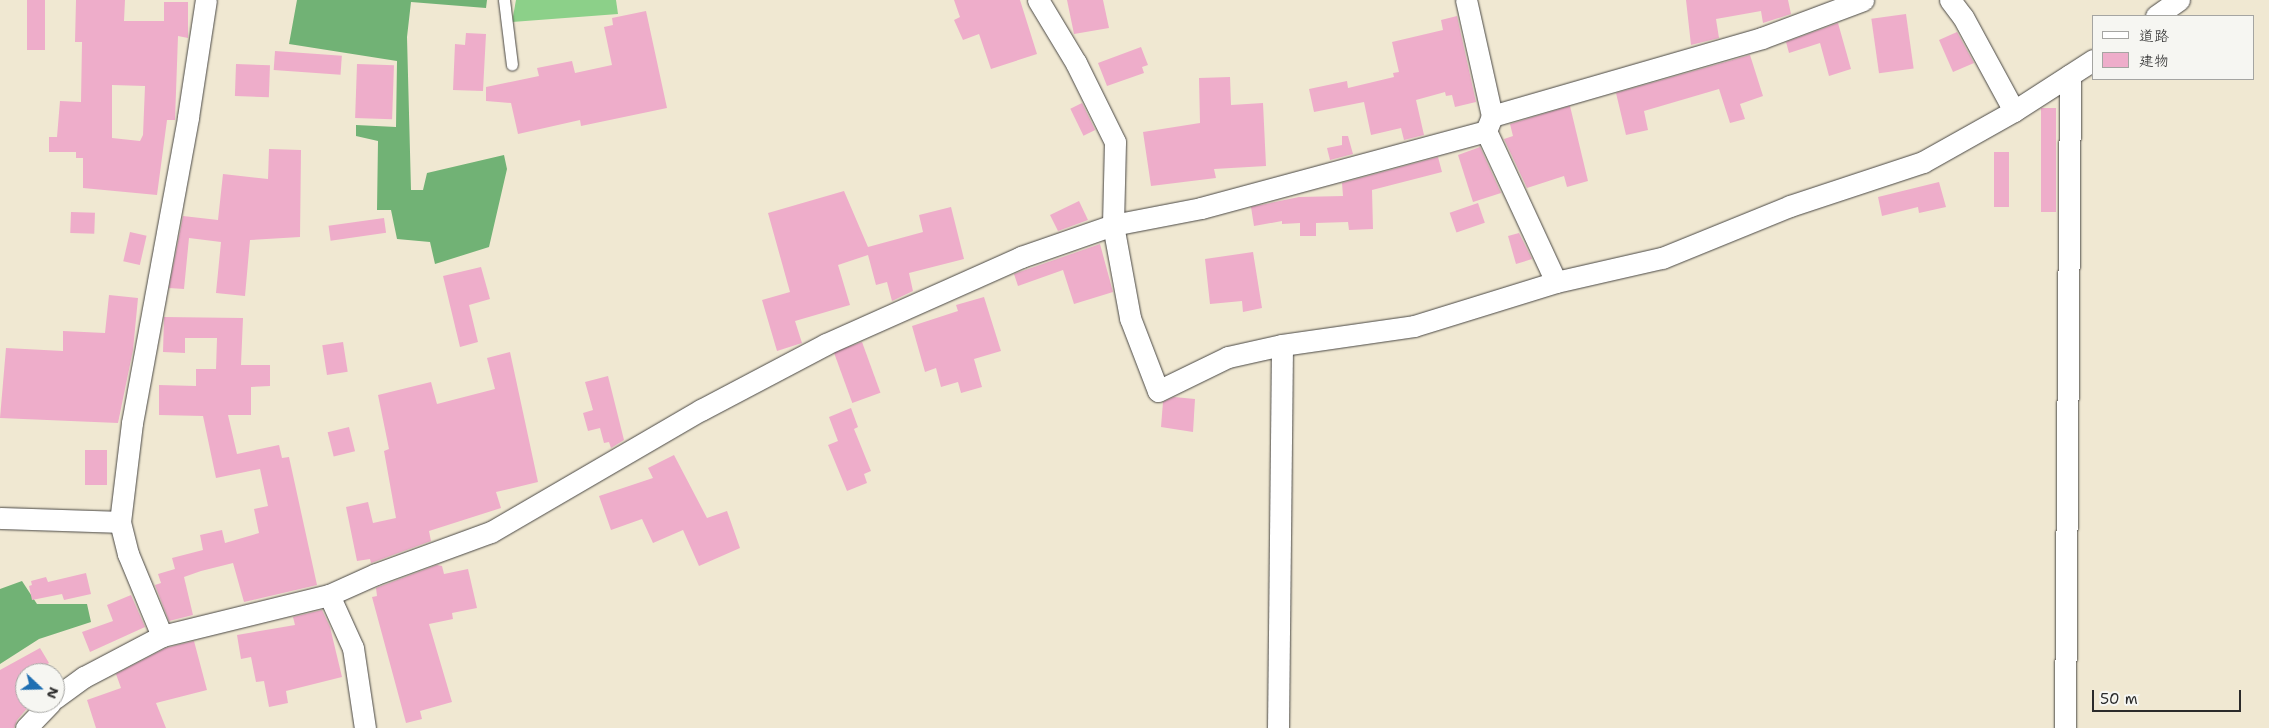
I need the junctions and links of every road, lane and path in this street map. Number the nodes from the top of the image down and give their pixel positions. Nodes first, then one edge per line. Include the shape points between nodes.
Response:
1 (206, 0) edge
2 (504, 0) edge
3 (1038, 0) edge
4 (1466, 0) edge
5 (1863, 0) edge
6 (1950, 0) edge
7 (2179, 0) edge
8 (2157, 15) edge
9 (2092, 61) edge
10 (512, 65) dead end
11 (2070, 75) junction
12 (2014, 111) junction
13 (1489, 123) junction
14 (1113, 225) junction
15 (1556, 282) junction
16 (1282, 345) junction
17 (0, 518) edge
18 (120, 522) junction
19 (329, 596) junction
20 (162, 636) junction
21 (65, 691) edge
22 (40, 713) edge
23 (26, 728) edge
24 (365, 728) edge
25 (1278, 728) edge
26 (2065, 728) edge

1 - 18 street via 132,423
2 - 10 lane
3 - 14 street via 1076,63 1115,142
4 - 13 street
5 - 13 street via 1762,38
6 - 12 street via 1963,17
7 - 8 street
9 - 11 street
11 - 12 street
11 - 26 street
12 - 15 street via 1923,162 1790,206 1662,258
13 - 14 street via 1246,196
13 - 15 street
14 - 16 street via 1130,318 1158,391 1228,357
14 - 19 street via 1021,257 826,344 701,410 492,532 376,574
15 - 16 street via 1414,326
16 - 25 street
17 - 18 street
18 - 20 street via 128,554
19 - 20 street
19 - 24 street via 353,648
20 - 21 street via 84,677
22 - 23 street

